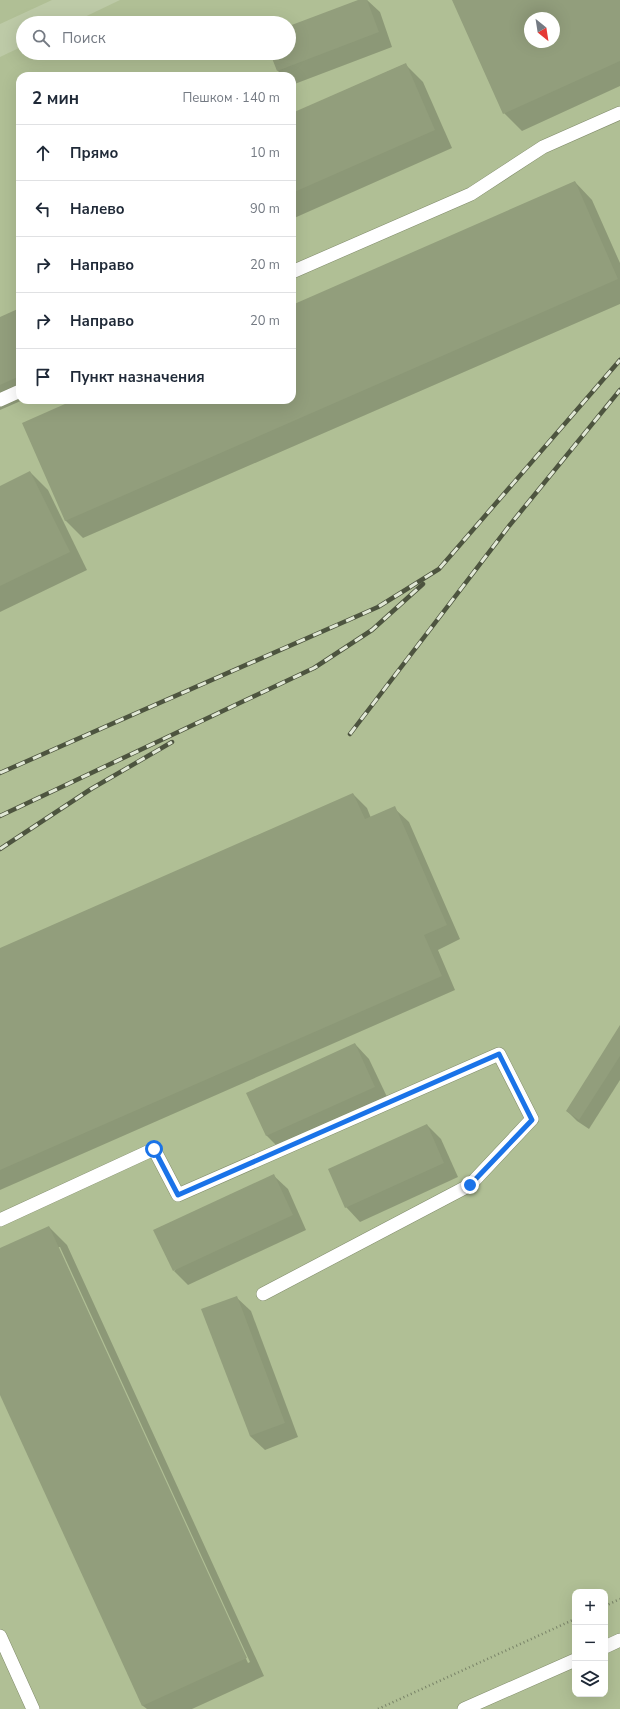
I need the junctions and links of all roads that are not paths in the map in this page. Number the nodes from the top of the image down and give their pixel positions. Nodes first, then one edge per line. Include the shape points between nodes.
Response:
1 (620, 113) edge
2 (296, 270) edge
3 (16, 393) edge
4 (0, 400) edge
5 (0, 1220) edge
6 (263, 1294) dead end
7 (0, 1636) edge
8 (620, 1640) edge
9 (608, 1646) edge
10 (573, 1661) edge
11 (33, 1709) edge
12 (464, 1709) edge

1 - 2 lane via 543,147 471,194
3 - 4 lane
5 - 6 lane via 154,1149 178,1195 499,1054 532,1120 470,1185
7 - 11 lane
8 - 9 lane
10 - 12 lane

